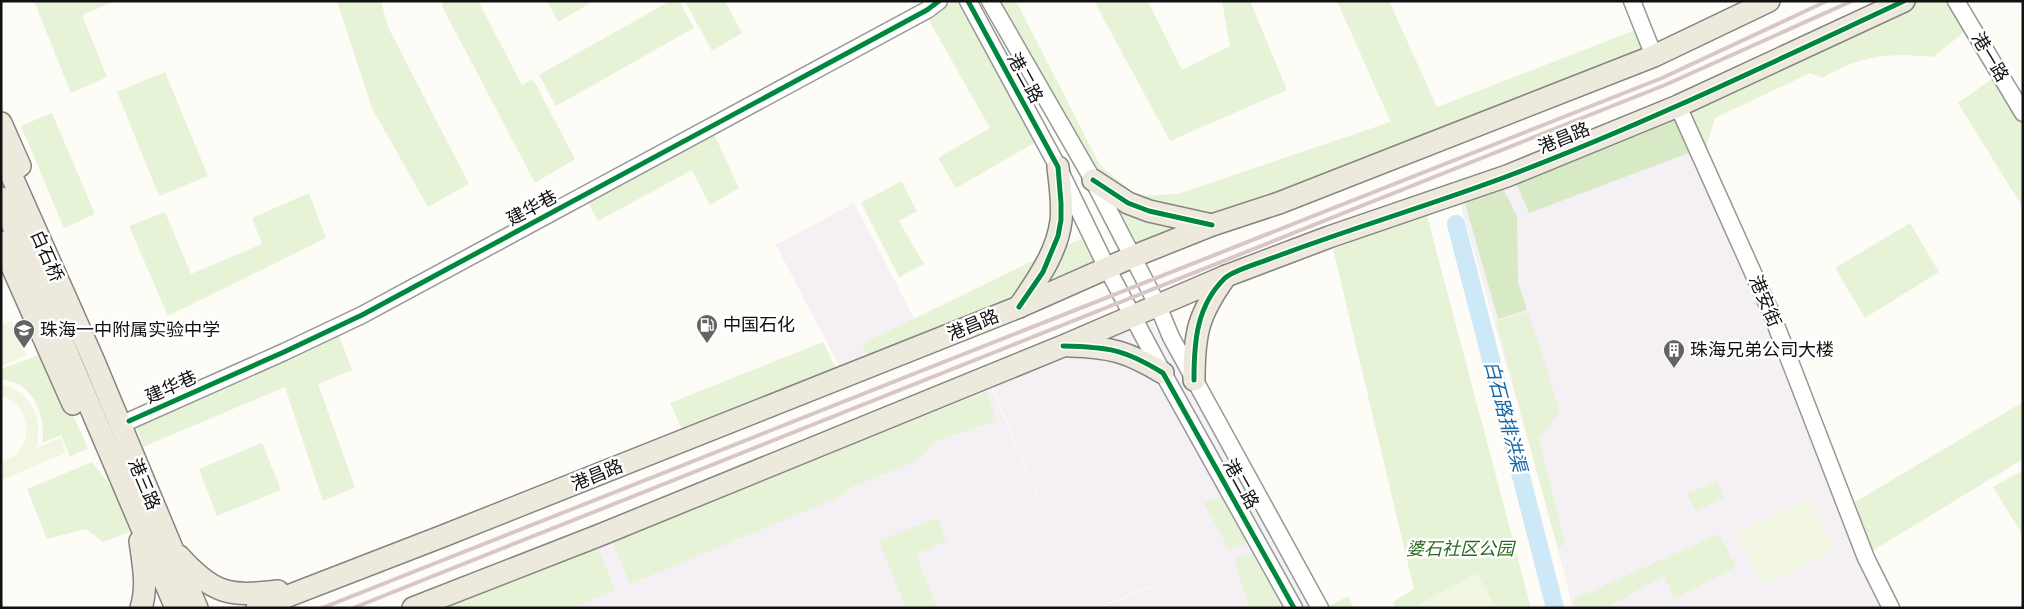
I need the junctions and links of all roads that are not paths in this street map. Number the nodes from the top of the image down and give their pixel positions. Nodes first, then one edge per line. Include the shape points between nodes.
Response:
1 (939, 1) edge
2 (968, 1) edge
3 (990, 1) edge
4 (1632, 1) edge
5 (1769, 1) edge
6 (1904, 1) edge
7 (1956, 1) edge
8 (1654, 56) junction
9 (1678, 106) junction
10 (2023, 113) edge
11 (1, 123) edge
12 (1, 152) edge
13 (1058, 167) junction
14 (1093, 180) junction
15 (1, 198) edge
16 (1212, 224) junction
17 (1, 242) edge
18 (1132, 257) junction
19 (1107, 268) junction
20 (1226, 276) junction
21 (1158, 306) junction
22 (1019, 307) junction
23 (1133, 316) junction
24 (1063, 346) junction
25 (93, 359) joint
26 (1163, 373) junction
27 (1194, 380) junction
28 (129, 421) junction
29 (145, 512) junction
30 (171, 548) junction
31 (308, 588) junction
32 (141, 608) edge
33 (176, 608) edge
34 (197, 608) edge
35 (257, 608) edge
36 (413, 608) edge
37 (1294, 608) edge
38 (1320, 608) edge
39 (1891, 608) edge

1 - 28 street, 建华巷 via 362,315
2 - 13 street, 港二路
3 - 14 street, 港二路
4 - 8 street
5 - 8 main road, 港昌路
6 - 9 main road, 港昌路
7 - 10 street, 港一路
8 - 16 main road, 港昌路 via 1279,203
9 - 20 main road, 港昌路 via 1507,176 1329,236
9 - 39 street, 港安街 via 1772,315 1866,558
11 - 28 main road via 123,398
12 - 25 main road, 白石桥
13 - 19 street, 港二路
13 - 22 main road via 1061,203 1058,236 1042,272
14 - 16 main road via 1128,203
14 - 18 street, 港二路
15 - 29 main road, 白石桥 via 75,371
16 - 18 main road, 港昌路
17 - 29 main road via 105,476
18 - 19 main road, 港昌路
18 - 21 street, 港二路
19 - 22 main road, 港昌路
19 - 23 street, 港二路
20 - 21 main road, 港昌路
20 - 27 main road via 1210,297 1197,330
21 - 23 main road, 港昌路
21 - 27 street, 港二路
22 - 31 main road, 港昌路
23 - 24 main road, 港昌路
23 - 26 street, 港二路
24 - 26 main road via 1119,350
24 - 36 main road, 港昌路
25 - 29 main road, 港三路
26 - 37 street, 港二路
27 - 38 street, 港二路
28 - 29 main road
29 - 30 main road, 港三路
29 - 32 main road via 144,600
29 - 33 main road
30 - 31 main road via 191,570 224,592 250,595
30 - 34 main road, 港三路
31 - 35 main road, 港昌路

